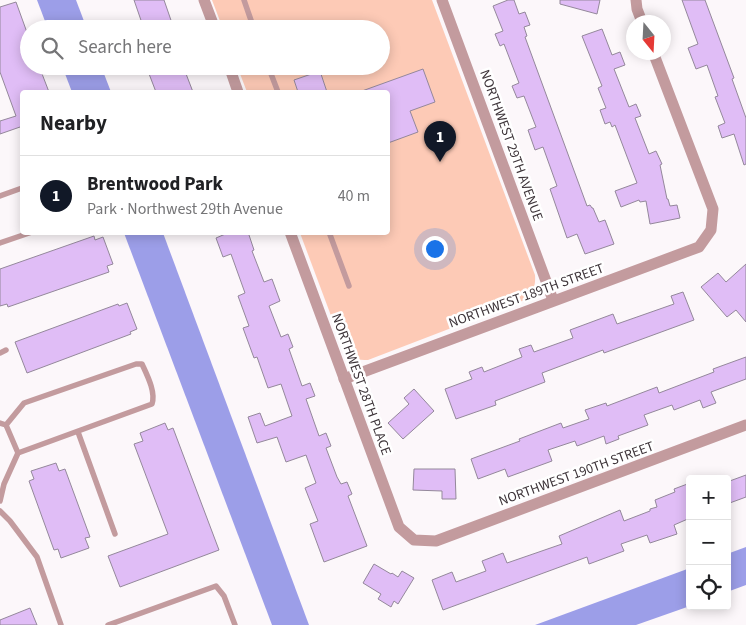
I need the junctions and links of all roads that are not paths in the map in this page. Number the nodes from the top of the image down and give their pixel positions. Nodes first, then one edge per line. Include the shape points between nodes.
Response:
1 (204, 0) edge
2 (244, 0) edge
3 (442, 0) edge
4 (636, 0) edge
5 (639, 15) edge
6 (212, 20) edge
7 (251, 20) edge
8 (656, 60) edge
9 (232, 75) edge
10 (271, 75) edge
11 (237, 90) edge
12 (277, 90) edge
13 (20, 189) edge
14 (0, 196) edge
15 (23, 235) edge
16 (291, 235) edge
17 (330, 235) edge
18 (0, 243) edge
19 (349, 286) dead end
20 (554, 300) junction
21 (344, 379) junction
22 (3, 424) edge
23 (746, 425) edge
24 (78, 432) junction
25 (18, 454) junction
26 (0, 501) edge
27 (0, 511) edge
28 (116, 534) dead end
29 (414, 540) joint
30 (61, 625) edge
31 (108, 625) edge
32 (235, 625) edge

1 - 6 street
2 - 7 lane
3 - 20 street, NORTHWEST 29TH AVENUE
4 - 5 street
8 - 20 street, NORTHWEST 189TH STREET via 713,209 711,230 699,247
9 - 11 street
10 - 12 lane
13 - 14 lane
15 - 18 lane
16 - 21 street, NORTHWEST 28TH PLACE
17 - 19 lane
20 - 21 street, NORTHWEST 189TH STREET
21 - 29 street, NORTHWEST 28TH PLACE via 399,526
22 - 24 lane via 24,404 142,364 154,397 152,404
22 - 25 lane
23 - 29 street, NORTHWEST 190TH STREET via 436,541
24 - 25 lane
24 - 28 lane
25 - 26 lane
27 - 30 lane via 37,557
31 - 32 lane via 216,586 224,596

